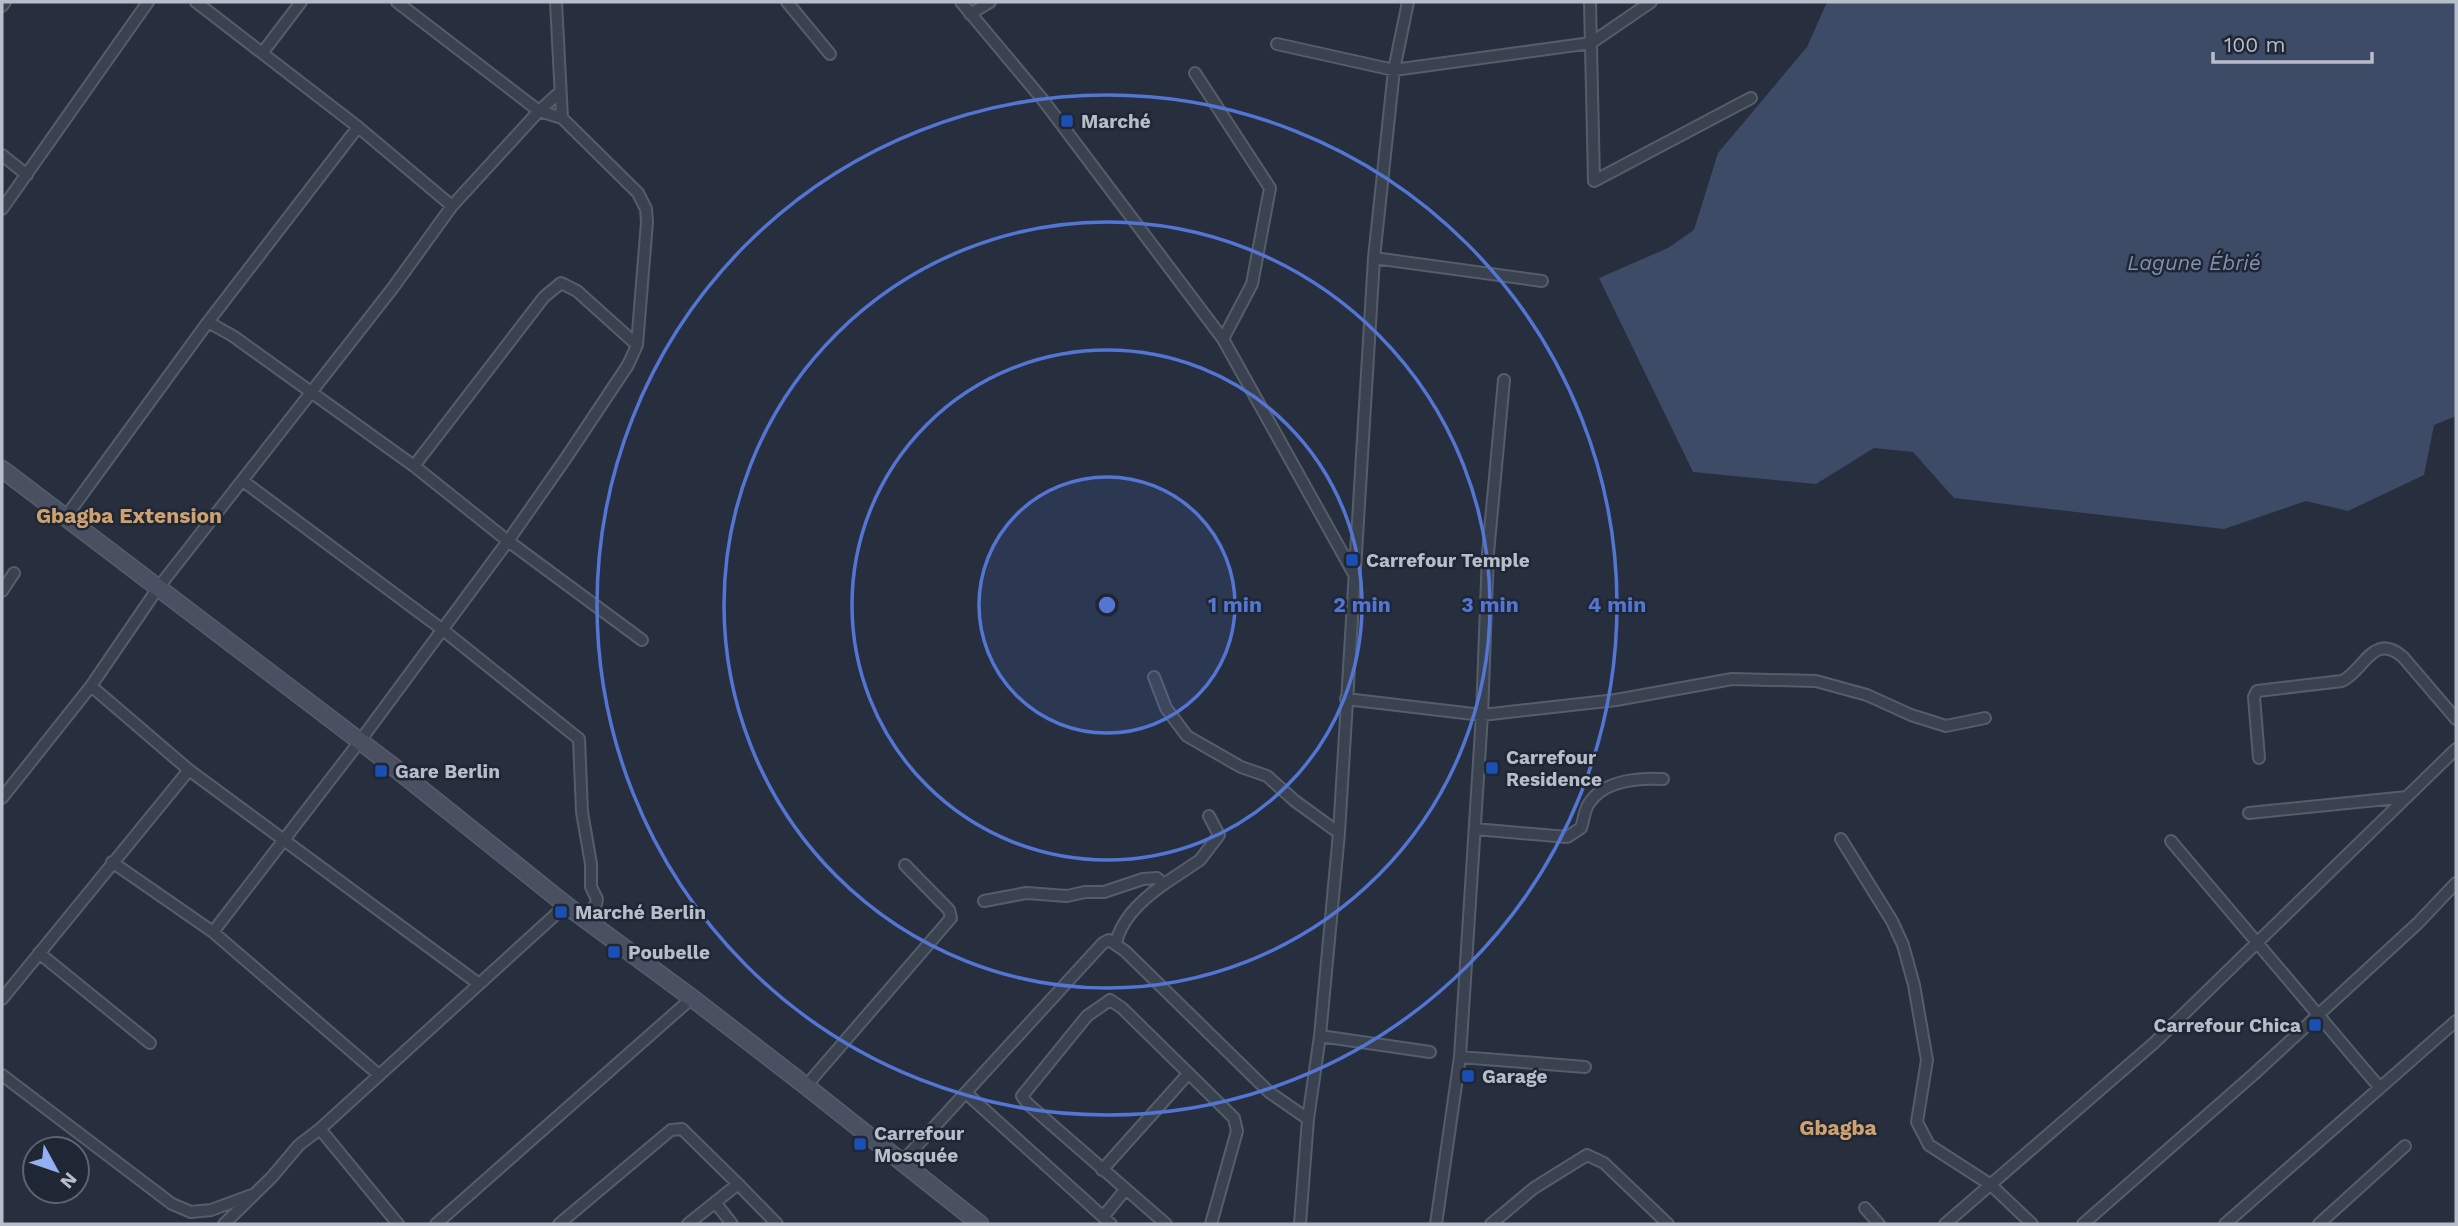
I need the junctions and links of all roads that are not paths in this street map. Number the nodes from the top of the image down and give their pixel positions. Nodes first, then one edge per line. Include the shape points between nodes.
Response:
1 (148, 2) edge
2 (197, 2) edge
3 (301, 2) edge
4 (397, 2) edge
5 (556, 2) edge
6 (788, 2) edge
7 (961, 2) edge
8 (990, 2) edge
9 (1408, 2) edge
10 (1590, 2) edge
11 (1651, 2) edge
12 (970, 14) junction
13 (1591, 43) junction
14 (1277, 44) dead end
15 (263, 52) junction
16 (830, 54) dead end
17 (1394, 70) junction
18 (1195, 73) dead end
19 (561, 92) junction
20 (1751, 98) dead end
21 (539, 111) junction
22 (562, 118) junction
23 (358, 127) junction
24 (2, 155) edge
25 (27, 175) junction
26 (452, 206) junction
27 (2, 209) edge
28 (1374, 258) junction
29 (1542, 281) dead end
30 (208, 322) junction
31 (1223, 339) junction
32 (637, 345) junction
33 (1504, 380) dead end
34 (311, 392) junction
35 (414, 466) junction
36 (2, 469) edge
37 (243, 481) junction
38 (65, 517) junction
39 (508, 541) junction
40 (14, 573) dead end
41 (1354, 574) junction
42 (158, 588) junction
43 (2, 591) edge
44 (443, 630) junction
45 (642, 639) dead end
46 (1154, 677) dead end
47 (91, 686) junction
48 (1346, 699) junction
49 (1482, 715) junction
50 (1985, 718) dead end
51 (2456, 719) edge
52 (360, 741) junction
53 (2456, 750) edge
54 (2259, 758) dead end
55 (189, 770) junction
56 (1663, 779) dead end
57 (2407, 797) junction
58 (2, 798) edge
59 (2249, 813) dead end
60 (1209, 816) dead end
61 (1475, 829) junction
62 (1339, 833) junction
63 (1841, 839) dead end
64 (282, 840) junction
65 (2171, 841) dead end
66 (112, 862) junction
67 (905, 865) dead end
68 (2456, 883) edge
69 (1164, 884) junction
70 (984, 901) dead end
71 (566, 905) junction
72 (584, 919) junction
73 (214, 932) junction
74 (1116, 943) junction
75 (2257, 943) junction
76 (39, 953) junction
77 (479, 984) junction
78 (692, 998) junction
79 (2, 999) edge
80 (2318, 1016) junction
81 (2456, 1021) edge
82 (1320, 1036) junction
83 (150, 1042) dead end
84 (1430, 1052) dead end
85 (1460, 1057) junction
86 (1585, 1067) dead end
87 (1188, 1074) junction
88 (2, 1075) edge
89 (379, 1075) junction
90 (806, 1086) junction
91 (2380, 1088) junction
92 (966, 1093) junction
93 (1308, 1119) junction
94 (320, 1129) junction
95 (2405, 1146) dead end
96 (902, 1163) junction
97 (1102, 1170) junction
98 (738, 1184) junction
99 (1991, 1185) junction
100 (1125, 1190) junction
101 (256, 1194) junction
102 (715, 1202) junction
103 (1865, 1208) dead end
104 (1107, 1221) edge
105 (225, 1224) edge
106 (398, 1224) edge
107 (436, 1224) edge
108 (559, 1224) edge
109 (688, 1224) edge
110 (732, 1224) edge
111 (777, 1224) edge
112 (980, 1224) edge
113 (1166, 1224) edge
114 (1211, 1224) edge
115 (1300, 1224) edge
116 (1436, 1224) edge
117 (1491, 1224) edge
118 (1668, 1224) edge
119 (1879, 1224) edge
120 (1945, 1224) edge
121 (2032, 1224) edge
122 (2083, 1224) edge
123 (2225, 1224) edge
124 (2319, 1224) edge

1 - 25 street
2 - 15 street
3 - 15 street
4 - 21 street
5 - 19 street
6 - 16 street
7 - 12 street
8 - 12 street
9 - 17 street
10 - 13 street
11 - 13 street
12 - 31 street via 1043,100
13 - 17 street
13 - 20 street via 1594,181
14 - 17 street
15 - 23 street
17 - 28 street
18 - 31 street via 1270,188 1252,284
19 - 21 street
19 - 22 street
21 - 22 street
21 - 26 street
22 - 32 street via 638,193 646,209
23 - 26 street
23 - 30 street
24 - 25 street
25 - 27 street
26 - 34 street
28 - 29 street
28 - 41 street
30 - 34 street
30 - 38 street
31 - 41 street
32 - 35 street via 577,290 561,283 544,297
32 - 39 street
33 - 49 street via 1488,553
34 - 35 street
34 - 37 street
35 - 39 street
36 - 38 street
37 - 42 street
37 - 44 street
38 - 42 street
39 - 44 street
39 - 45 street
40 - 43 street
41 - 48 street
42 - 47 street
42 - 52 street
44 - 52 street
44 - 72 street via 579,739 582,813 591,887 597,899
46 - 62 street via 1166,708 1187,736 1241,767 1268,776
47 - 55 street
47 - 58 street
48 - 49 street
48 - 62 street
49 - 50 street via 1616,700 1732,679 1816,681 1946,726
49 - 61 street
51 - 54 street via 2403,657 2385,649 2370,655 2342,681 2257,691
52 - 64 street
52 - 71 street
53 - 57 street
55 - 64 street
55 - 66 street
56 - 61 street via 1623,781 1596,794 1588,803 1581,828 1567,837
57 - 59 street
57 - 75 street
60 - 69 street via 1219,835 1200,860
61 - 85 street
62 - 82 street
63 - 99 street via 1892,921 1914,985 1927,1060 1917,1122 1923,1138
64 - 73 street
64 - 77 street
65 - 75 street
66 - 73 street
66 - 76 street
67 - 90 street via 949,910 951,918
68 - 80 street
69 - 70 street via 1157,878 1143,879 1104,892 1067,896 1026,893
69 - 74 street via 1138,908
71 - 72 street
71 - 77 street
72 - 78 street
73 - 89 street
74 - 92 street via 1102,943
74 - 93 street via 1269,1092
75 - 80 street
75 - 99 street via 2154,1043
76 - 79 street
76 - 83 street
77 - 89 street
78 - 90 street
78 - 107 street
80 - 91 street
80 - 122 street
81 - 91 street
82 - 84 street
82 - 93 street
85 - 86 street
85 - 116 street
87 - 97 street
87 - 97 street via 1110,1000 1087,1016 1022,1096
87 - 114 street via 1234,1118 1237,1131
88 - 101 street via 172,1205 191,1212 211,1210
89 - 94 street
90 - 96 street
91 - 123 street
92 - 96 street
92 - 104 street
93 - 115 street
94 - 101 street via 299,1145
94 - 106 street
95 - 124 street
96 - 112 street
97 - 100 street
98 - 102 street
98 - 108 street via 677,1128
98 - 111 street
99 - 120 street
99 - 121 street
100 - 104 street
100 - 113 street
101 - 105 street
102 - 109 street
102 - 110 street
103 - 119 street
117 - 118 street via 1534,1188 1587,1155 1604,1163

